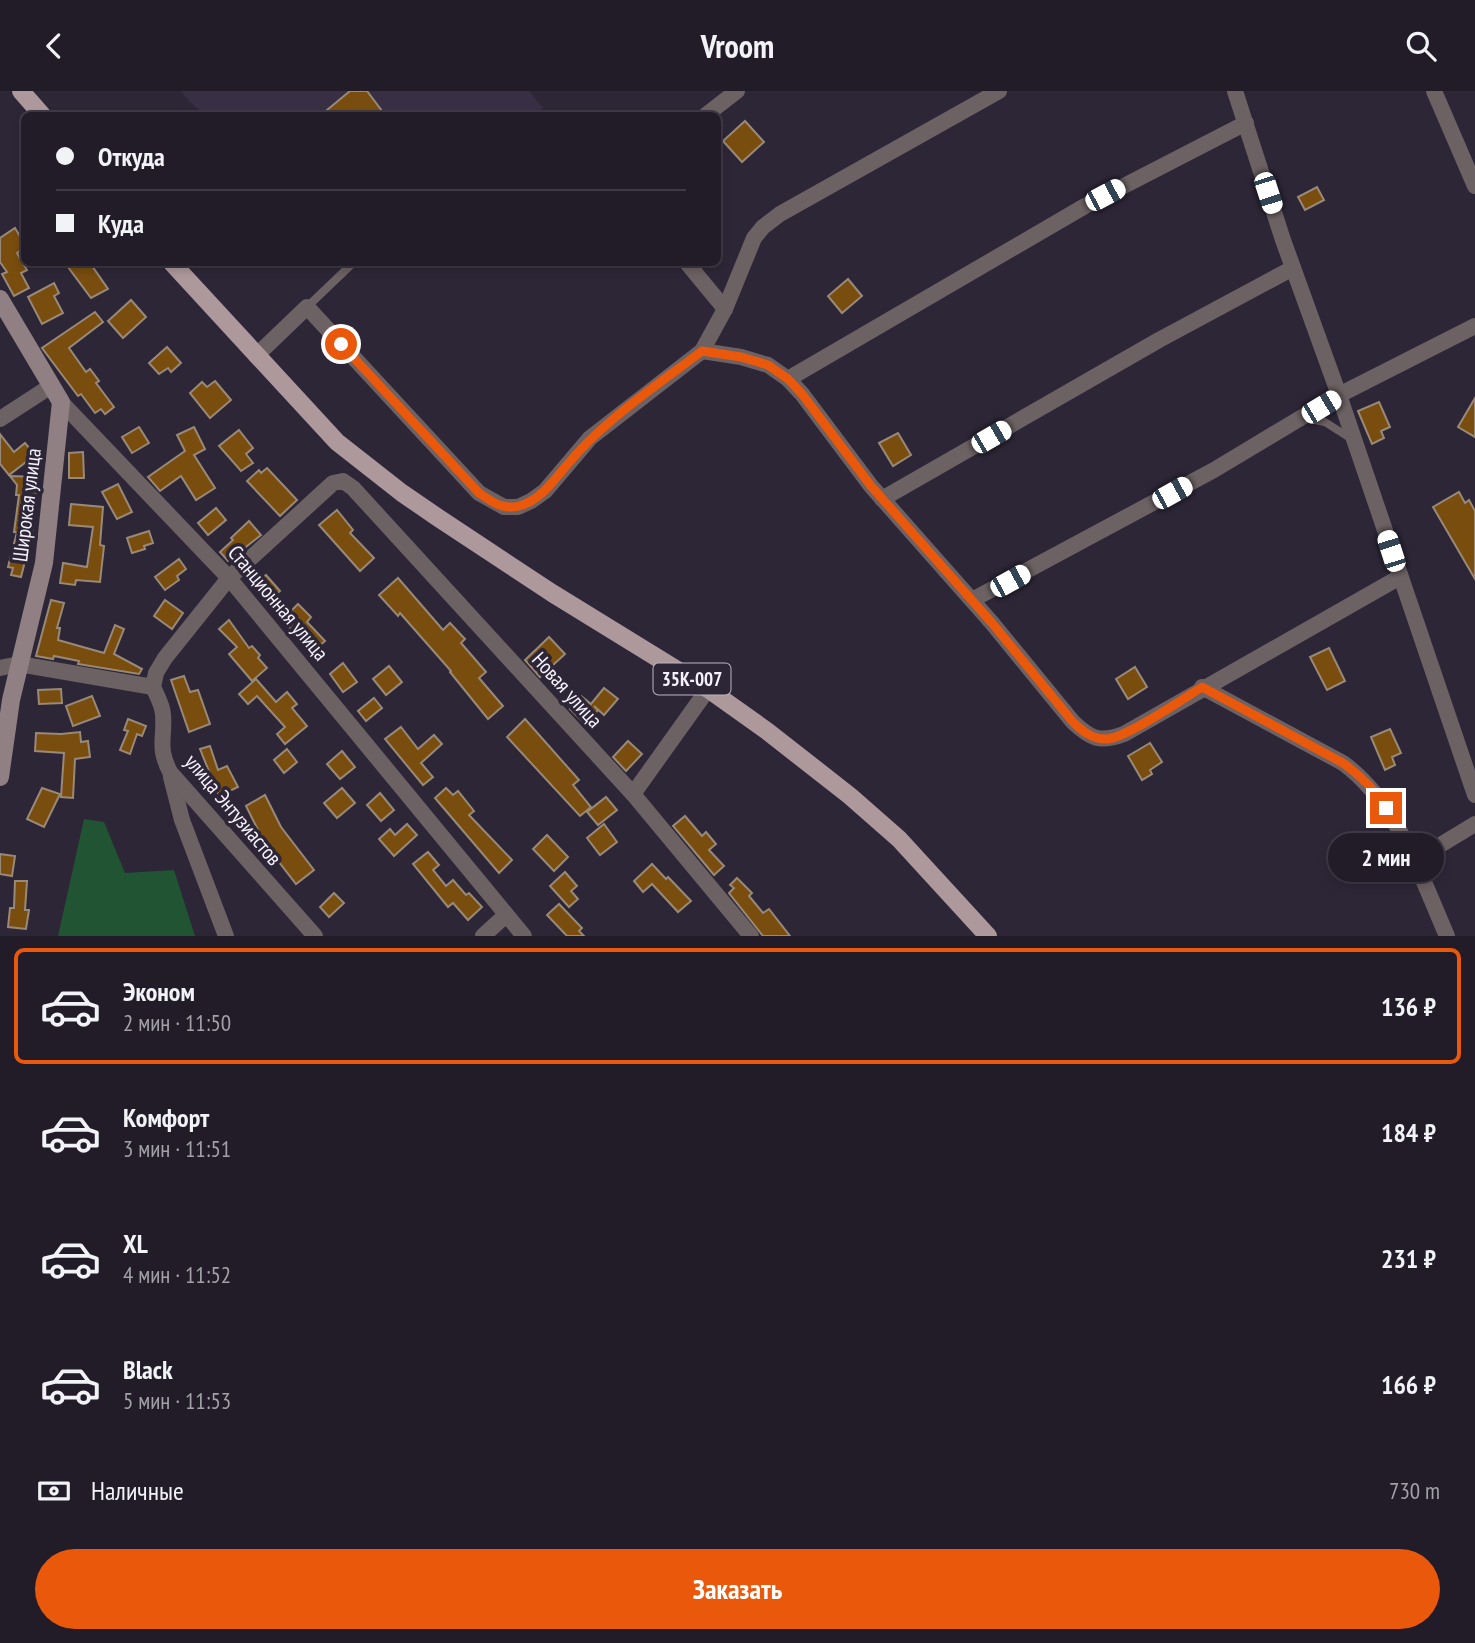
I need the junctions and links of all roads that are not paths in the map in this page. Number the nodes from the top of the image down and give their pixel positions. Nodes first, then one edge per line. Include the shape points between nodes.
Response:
1 (21, 91) edge
2 (737, 91) edge
3 (999, 91) edge
4 (1235, 91) edge
5 (1434, 91) edge
6 (39, 112) edge
7 (710, 112) edge
8 (1246, 123) junction
9 (1475, 186) edge
10 (175, 266) edge
11 (350, 266) edge
12 (689, 266) edge
13 (1293, 268) junction
14 (0, 299) edge
15 (307, 306) junction
16 (725, 309) junction
17 (1475, 326) edge
18 (702, 351) junction
19 (256, 356) junction
20 (788, 379) junction
21 (51, 386) junction
22 (1339, 395) junction
23 (61, 402) junction
24 (1302, 417) junction
25 (0, 419) edge
26 (1356, 445) junction
27 (882, 499) junction
28 (1399, 576) junction
29 (229, 578) junction
30 (972, 600) junction
31 (19, 664) junction
32 (0, 668) edge
33 (153, 687) junction
34 (1202, 687) junction
35 (708, 689) junction
36 (170, 772) junction
37 (0, 777) edge
38 (633, 793) junction
39 (1475, 795) edge
40 (1475, 824) edge
41 (1414, 861) junction
42 (506, 915) junction
43 (226, 936) edge
44 (315, 936) edge
45 (483, 936) edge
46 (524, 936) edge
47 (751, 936) edge
48 (988, 936) edge
49 (1447, 936) edge

1 - 6 main road
2 - 7 street
3 - 16 street via 763,227 754,238
4 - 8 street
5 - 9 street
8 - 13 street
8 - 20 street via 1085,206
10 - 19 main road, 35К-007
11 - 15 lane
12 - 16 street
13 - 22 street
13 - 27 street
14 - 21 street, Станционная улица
15 - 18 street via 479,493 504,507 525,504 545,491 590,438
15 - 19 street
16 - 18 street
17 - 22 street
18 - 20 street via 768,365
19 - 35 main road, 35К-007 via 337,442 402,493
20 - 27 street
21 - 23 street, Станционная улица
21 - 25 street
22 - 24 street
22 - 26 street
23 - 29 street, Станционная улица
23 - 31 street, Широкая улица via 44,563
24 - 26 lane via 1339,429
24 - 30 street via 1131,516
26 - 28 street
27 - 30 street
28 - 34 street
28 - 39 street
29 - 33 street via 165,657
29 - 38 street, Новая улица via 333,483 343,481
29 - 42 street, Станционная улица
30 - 34 street via 1073,722 1096,738 1108,740 1124,734
31 - 32 street
31 - 33 street
31 - 37 street, Широкая улица
33 - 36 street, улица Энтузиастов via 163,713 162,754
34 - 41 street via 1360,776 1379,795
35 - 38 street
35 - 48 main road, 35К-007 via 778,739 900,839
36 - 43 street via 182,820
36 - 44 street, улица Энтузиастов
38 - 47 street, Новая улица
40 - 41 street
41 - 49 street
42 - 45 street
42 - 46 street, Станционная улица

